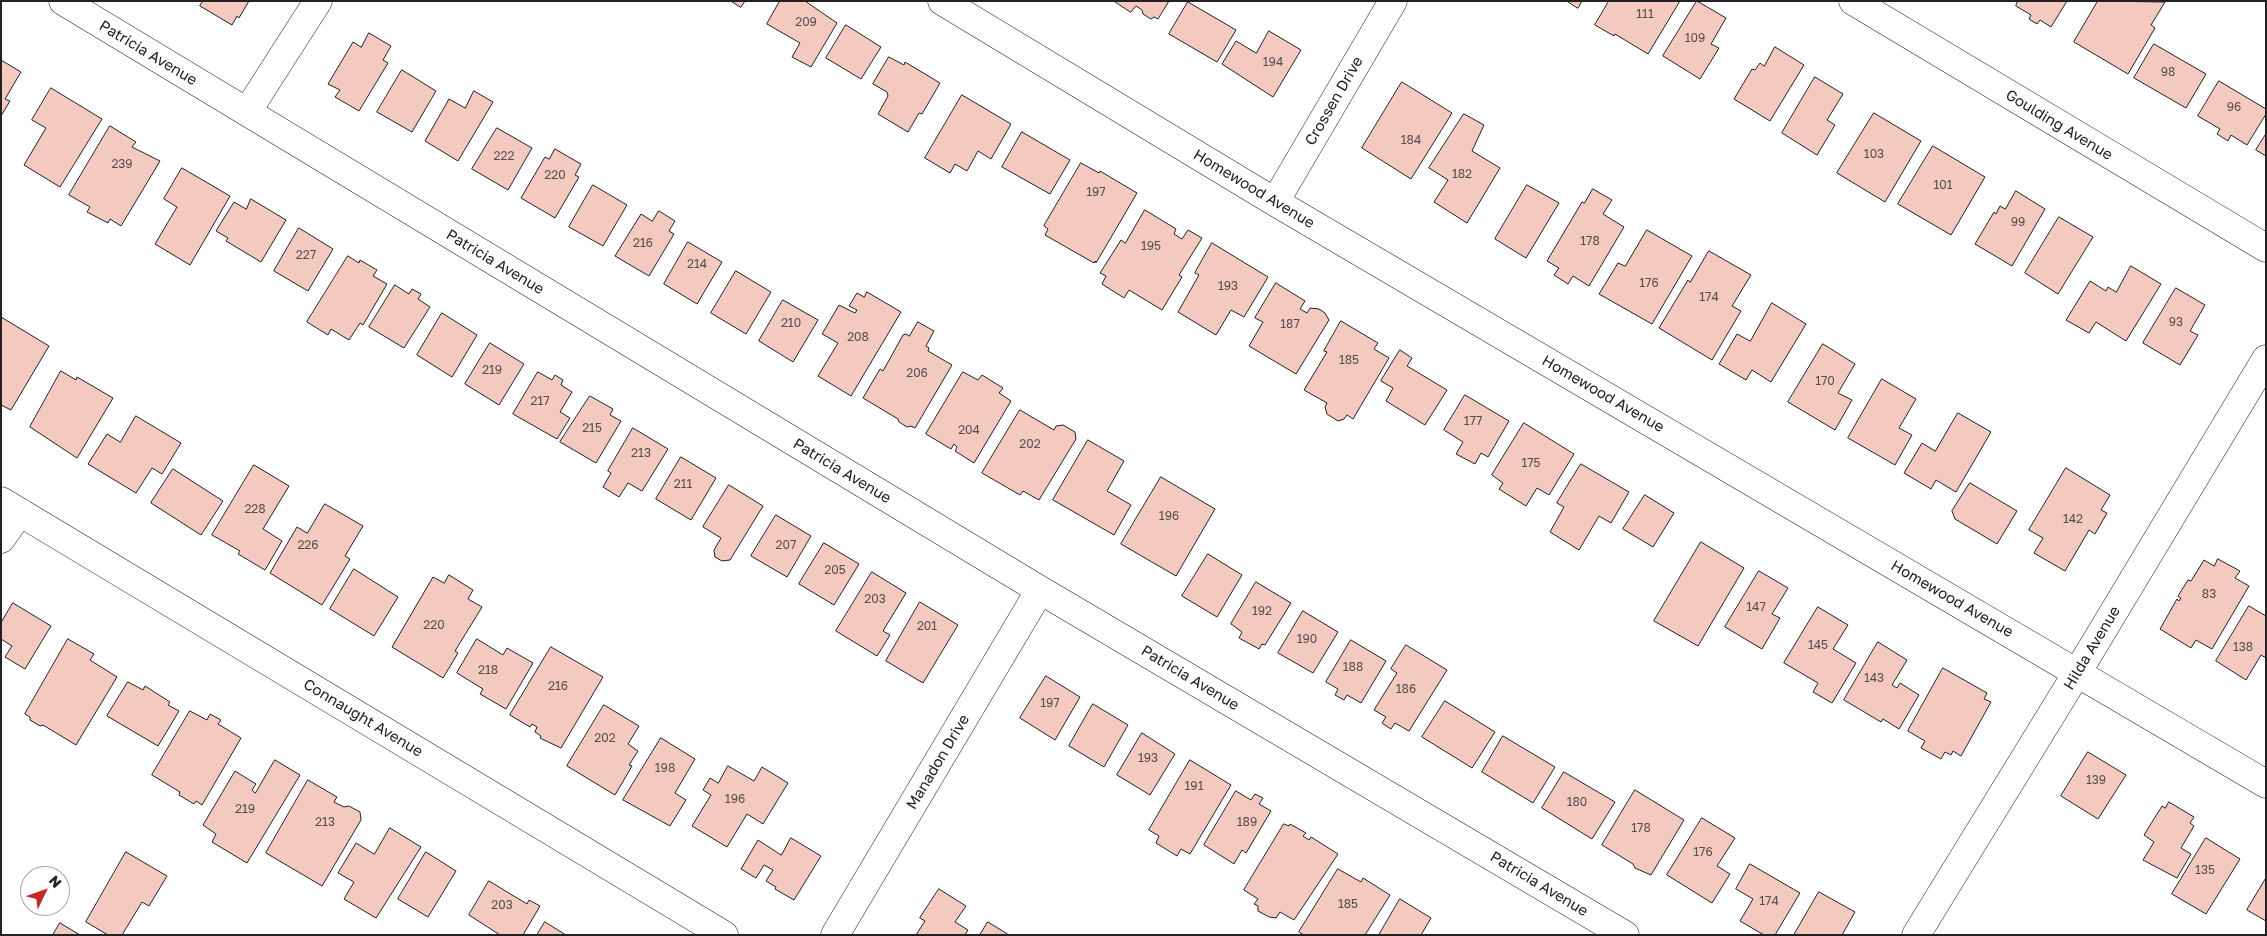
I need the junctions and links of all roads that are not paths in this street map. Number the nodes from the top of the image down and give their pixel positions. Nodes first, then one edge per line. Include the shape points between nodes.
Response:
1 (63, 1) edge
2 (318, 1) edge
3 (942, 1) edge
4 (1392, 1) edge
5 (1853, 1) edge
6 (247, 112) junction
7 (1275, 202) junction
8 (2266, 248) edge
9 (2266, 359) edge
10 (10, 507) edge
11 (1, 539) edge
12 (1040, 590) junction
13 (2077, 673) junction
14 (2266, 784) edge
15 (724, 935) edge
16 (835, 935) edge
17 (1625, 935) edge
18 (1916, 935) edge

1 - 6 street, Patricia Avenue
2 - 6 street
3 - 7 street, Homewood Avenue
4 - 7 street, Crossen Drive
5 - 8 street, Goulding Avenue
6 - 12 street, Patricia Avenue
7 - 13 street, Homewood Avenue
9 - 13 street, Hilda Avenue
10 - 11 street
10 - 15 street, Connaught Avenue
12 - 16 street, Manadon Drive
12 - 17 street, Patricia Avenue
13 - 14 street, Homewood Avenue
13 - 18 street, Hilda Avenue

